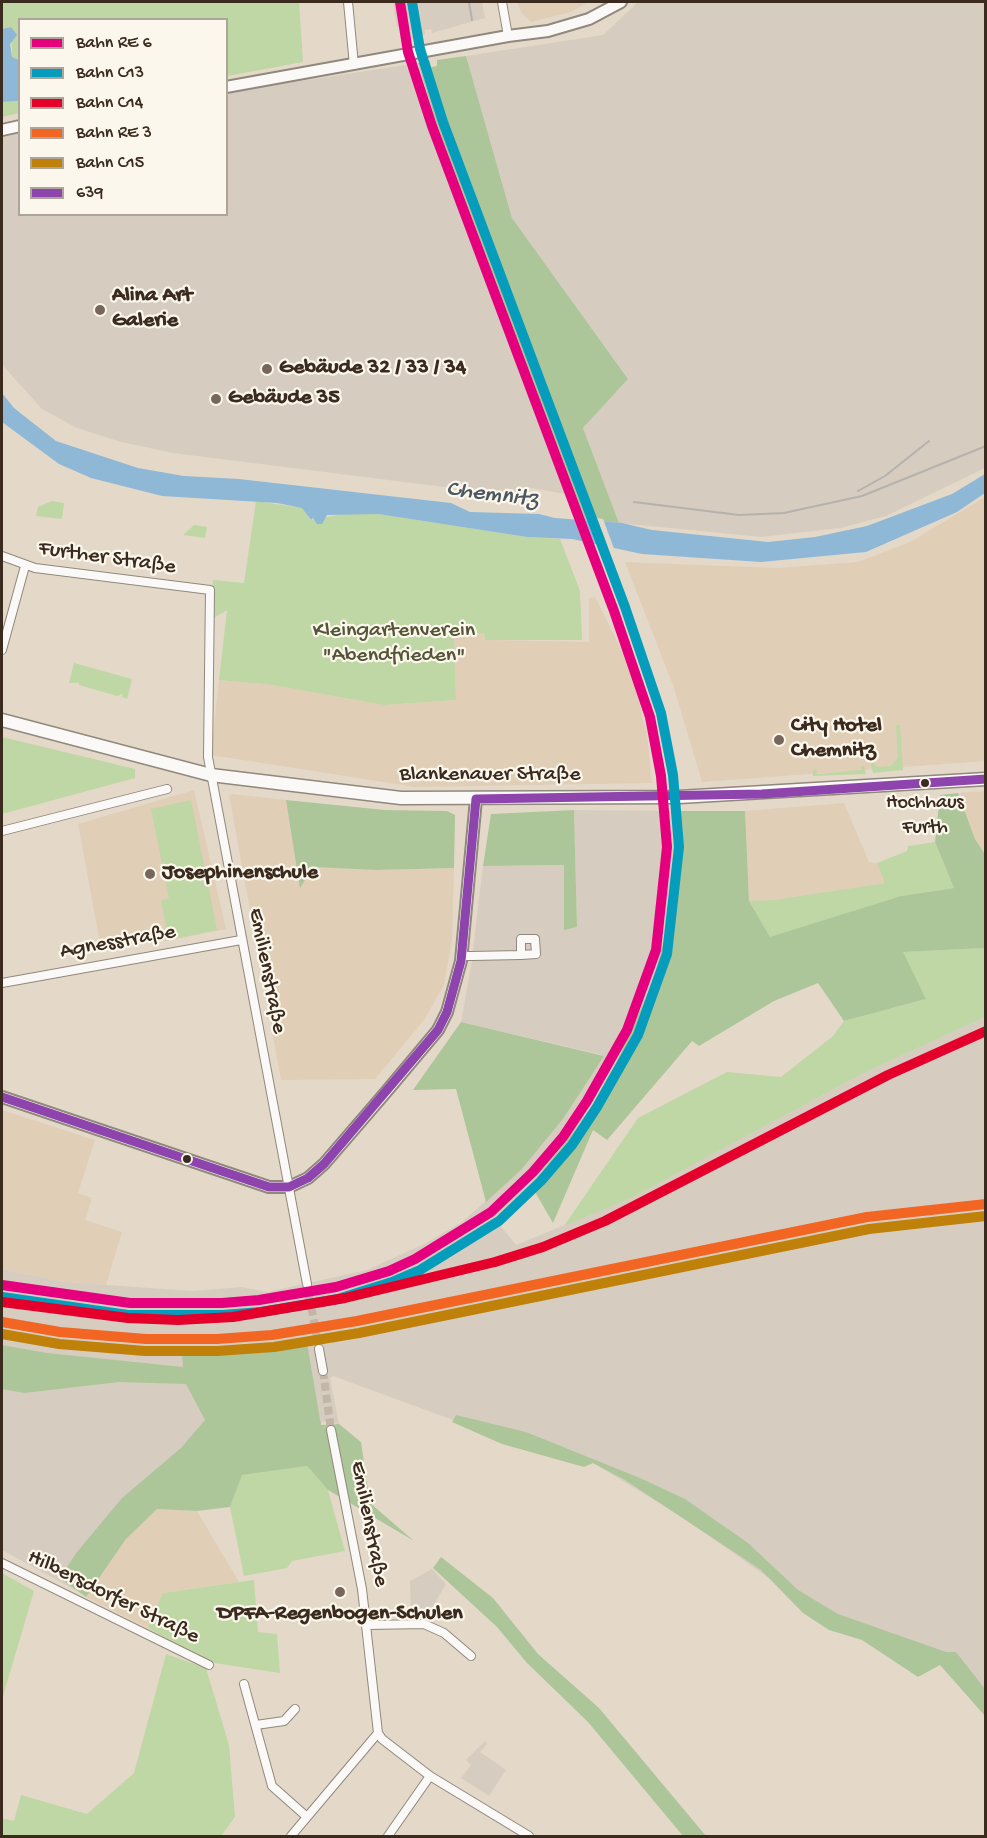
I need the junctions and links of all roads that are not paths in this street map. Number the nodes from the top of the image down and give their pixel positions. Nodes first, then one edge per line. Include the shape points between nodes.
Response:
1 (348, 2) edge
2 (502, 2) edge
3 (621, 2) edge
4 (508, 36) junction
5 (354, 65) junction
6 (228, 87) edge
7 (18, 126) edge
8 (2, 130) edge
9 (2, 556) edge
10 (25, 566) junction
11 (210, 590) joint
12 (2, 650) edge
13 (2, 720) edge
14 (211, 775) junction
15 (986, 779) edge
16 (167, 789) dead end
17 (476, 799) junction
18 (2, 831) edge
19 (241, 940) junction
20 (521, 955) dead end
21 (461, 956) junction
22 (2, 983) edge
23 (2, 1097) edge
24 (289, 1187) junction
25 (307, 1284) tunnel mouth
26 (319, 1349) tunnel mouth
27 (323, 1371) tunnel mouth
28 (331, 1430) tunnel mouth
29 (2, 1563) edge
30 (368, 1625) junction
31 (471, 1656) dead end
32 (209, 1665) dead end
33 (244, 1683) dead end
34 (296, 1709) dead end
35 (256, 1725) junction
36 (378, 1733) junction
37 (430, 1776) junction
38 (307, 1817) junction
39 (523, 1835) edge
40 (291, 1836) edge
41 (388, 1836) edge

1 - 5 street
2 - 4 street
3 - 4 main road via 570,26
4 - 5 main road
5 - 6 main road
7 - 8 main road
9 - 10 street, Further Straße
10 - 11 street, Further Straße
10 - 12 street
11 - 14 street, Emilienstraße
13 - 14 main road, Blankenauer Straße
14 - 17 main road, Blankenauer Straße via 401,798
14 - 19 street, Emilienstraße
15 - 17 main road, Blankenauer Straße via 762,794
16 - 18 street
17 - 21 main road
19 - 22 street, Agnesstraße
19 - 24 street, Emilienstraße
20 - 21 street
21 - 24 main road via 454,992 438,1030 324,1164
23 - 24 main road via 269,1188
24 - 25 street, Emilienstraße
26 - 27 street
28 - 30 street, Emilienstraße
29 - 32 street, Hilbersdorfer Straße
30 - 31 street via 424,1624 444,1633
30 - 36 street, Emilienstraße
33 - 35 street
34 - 35 street via 284,1721
35 - 38 street via 272,1786
36 - 37 street
36 - 38 street
37 - 39 street
37 - 41 street
38 - 40 street

